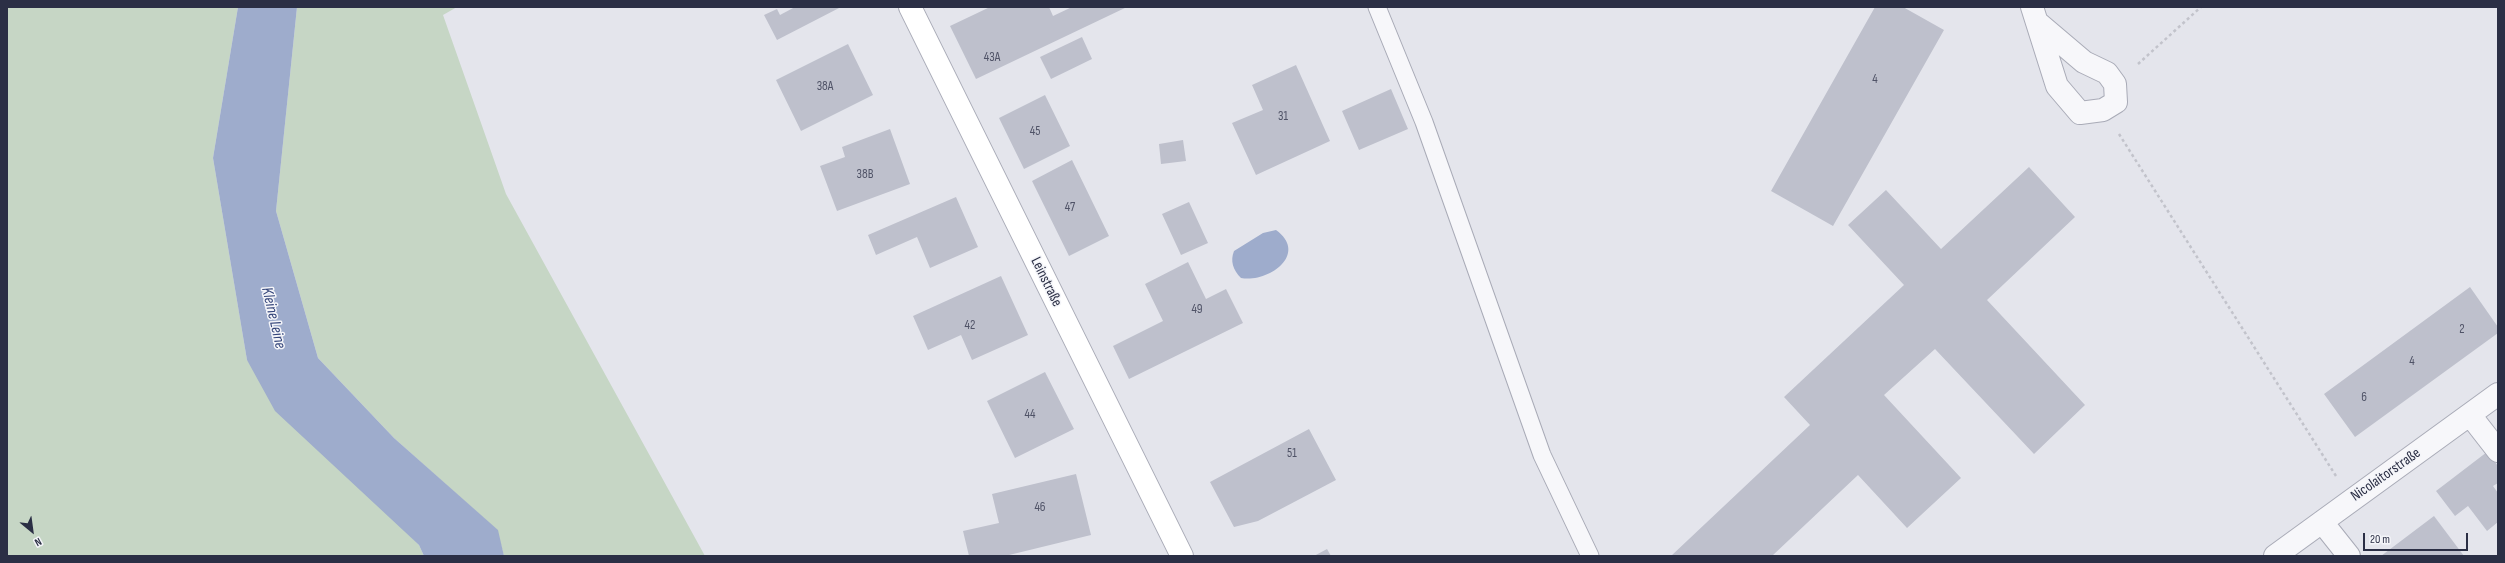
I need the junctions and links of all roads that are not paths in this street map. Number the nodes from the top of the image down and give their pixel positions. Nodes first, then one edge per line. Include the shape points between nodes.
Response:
1 (910, 7) edge
2 (1377, 7) edge
3 (2035, 15) edge
4 (2498, 394) edge
5 (2470, 415) junction
6 (2498, 451) edge
7 (2322, 522) junction
8 (1182, 556) edge
9 (1590, 556) edge
10 (2275, 556) edge
11 (2349, 556) edge

1 - 8 street, Leinstraße
2 - 9 lane via 1424,122 1542,455
3 - 3 street via 2057,86 2080,113 2103,110 2116,102 2115,84 2107,73 2084,62
4 - 5 street, Nicolaitorstraße
5 - 6 street
5 - 7 street, Nicolaitorstraße
7 - 10 street, Nicolaitorstraße
7 - 11 street

